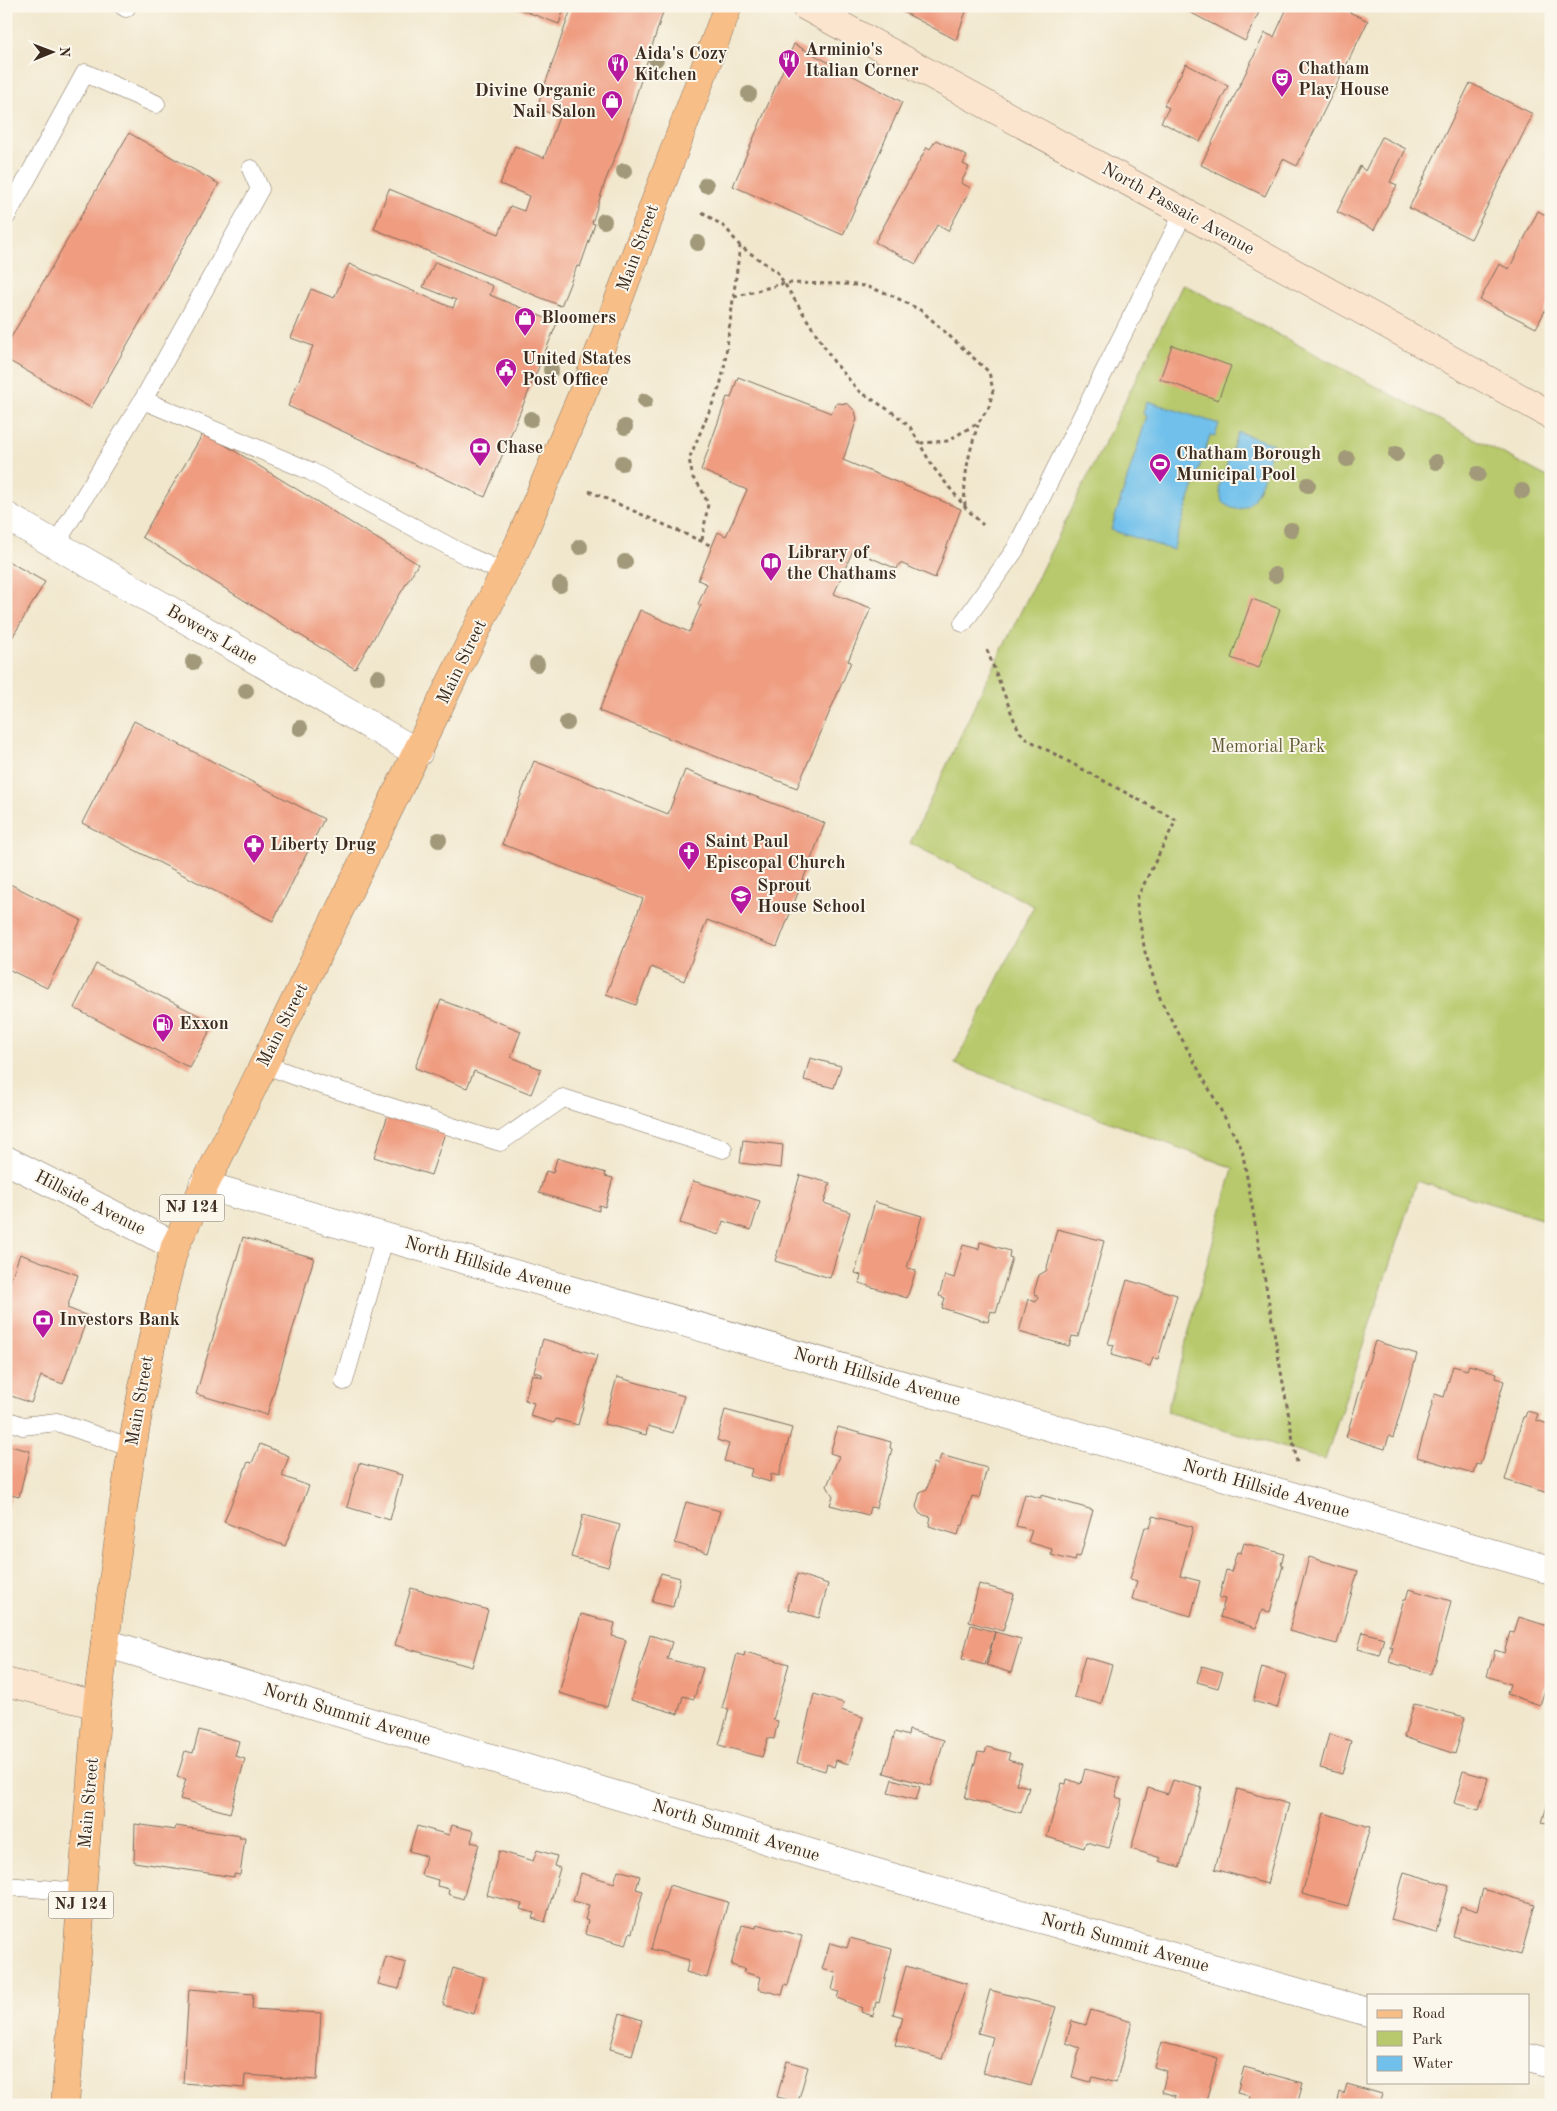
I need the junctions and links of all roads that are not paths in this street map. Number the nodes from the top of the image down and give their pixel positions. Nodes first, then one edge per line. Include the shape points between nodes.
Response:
1 (728, 6) edge
2 (804, 6) edge
3 (156, 104) dead end
4 (251, 169) dead end
5 (1184, 212) junction
6 (6, 217) edge
7 (143, 400) junction
8 (1551, 416) edge
9 (6, 516) edge
10 (55, 544) junction
11 (505, 573) junction
12 (963, 623) dead end
13 (418, 753) junction
14 (263, 1064) junction
15 (723, 1149) dead end
16 (6, 1160) edge
17 (203, 1185) junction
18 (385, 1236) junction
19 (174, 1246) junction
20 (344, 1381) dead end
21 (6, 1420) edge
22 (132, 1448) junction
23 (1551, 1570) edge
24 (105, 1643) junction
25 (6, 1682) edge
26 (97, 1704) junction
27 (6, 1886) edge
28 (82, 1892) junction
29 (1367, 2012) edge
30 (1530, 2059) edge
31 (1551, 2064) edge
32 (65, 2105) edge

1 - 11 main road, Main Street / NJ 124 via 591,374
2 - 5 main road, North Passaic Avenue
3 - 6 lane via 85,73
4 - 7 lane via 260,188
5 - 8 main road, North Passaic Avenue
5 - 12 lane via 1014,550
7 - 10 lane
7 - 11 lane via 310,471 467,556
9 - 10 street, Bowers Lane
10 - 13 street, Bowers Lane
11 - 13 main road, Main Street / NJ 124
13 - 14 main road, Main Street / NJ 124
14 - 15 lane via 500,1142 563,1098
14 - 17 main road, Main Street / NJ 124
16 - 19 street, Hillside Avenue
17 - 18 street, North Hillside Avenue
17 - 19 main road, Main Street / NJ 124
18 - 20 lane
18 - 23 street, North Hillside Avenue
19 - 22 main road, Main Street / NJ 124 via 156,1314
21 - 22 lane via 23,1426 58,1422
22 - 24 main road, Main Street / NJ 124
24 - 26 main road, Main Street / NJ 124
24 - 29 street, North Summit Avenue via 871,1871
25 - 26 main road
26 - 28 main road, Main Street / NJ 124
27 - 28 lane
28 - 32 main road, Main Street / NJ 124
30 - 31 street

